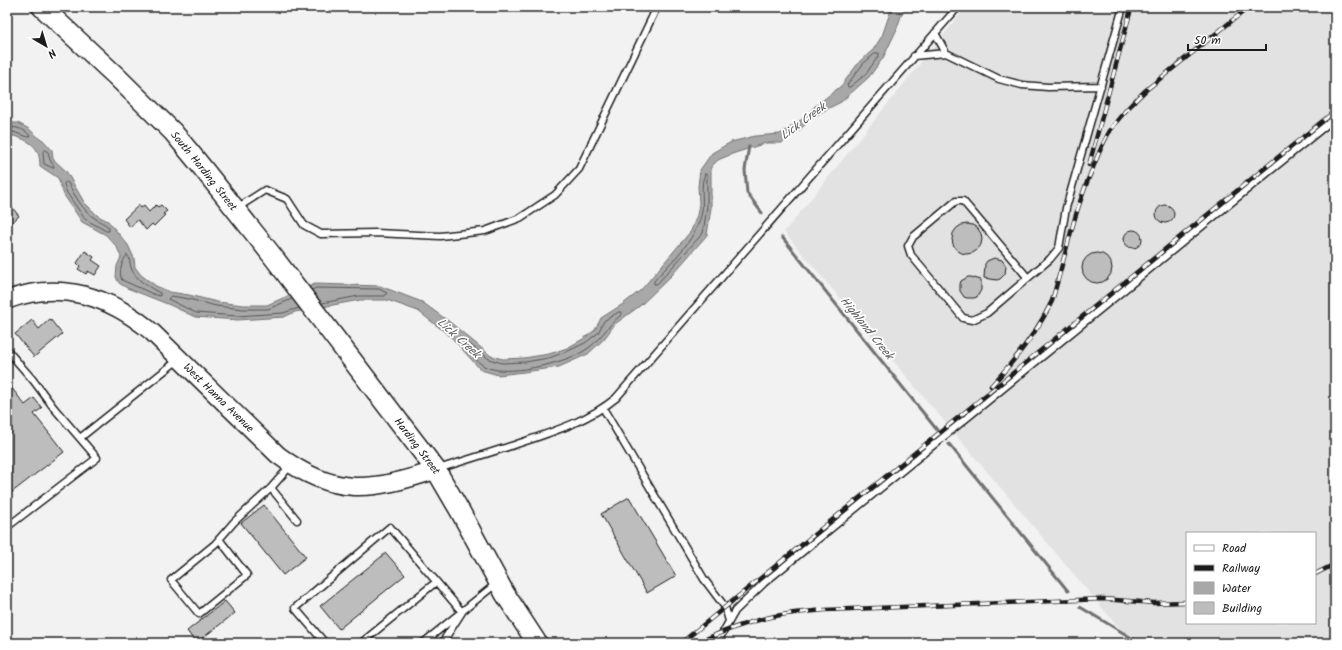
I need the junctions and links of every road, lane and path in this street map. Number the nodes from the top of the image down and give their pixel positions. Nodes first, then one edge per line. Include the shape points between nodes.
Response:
1 (42, 7) edge
2 (657, 7) edge
3 (958, 7) edge
4 (1123, 7) edge
5 (935, 33) junction
6 (946, 52) junction
7 (914, 56) junction
8 (1101, 86) junction
9 (1335, 118) edge
10 (235, 209) junction
11 (1028, 278) junction
12 (7, 300) edge
13 (7, 350) edge
14 (346, 352) joint
15 (180, 359) junction
16 (604, 408) junction
17 (80, 438) junction
18 (291, 465) junction
19 (436, 470) junction
20 (271, 488) junction
21 (297, 520) dead end
22 (7, 527) edge
23 (219, 539) junction
24 (436, 582) junction
25 (499, 582) junction
26 (462, 612) junction
27 (729, 621) junction
28 (325, 643) edge
29 (361, 643) edge
30 (423, 643) edge
31 (442, 643) edge
32 (537, 643) edge
33 (717, 643) edge

1 - 10 main road, South Harding Street via 164,123
2 - 10 lane via 579,169 555,196 520,218 485,231 440,236 321,234 304,225 287,199 265,190
3 - 5 lane
4 - 8 lane
5 - 6 lane
5 - 7 lane
6 - 7 lane
6 - 8 lane via 999,79 1022,85
7 - 16 lane via 616,398
8 - 11 lane via 1066,208 1059,248
9 - 27 lane via 764,583 735,611
10 - 14 main road, South Harding Street
11 - 11 lane via 987,313 972,320 963,318 911,255 908,246 913,237 956,201 963,201
12 - 15 main road, West Hanna Avenue via 35,293 55,292 102,300 135,318
13 - 17 lane
14 - 19 main road, Harding Street
15 - 17 lane
15 - 18 main road, West Hanna Avenue via 270,449
16 - 19 lane via 540,436
16 - 27 lane via 704,579 725,607
17 - 22 lane via 97,458
18 - 19 main road, West Hanna Avenue via 325,481 358,488 399,482
18 - 20 lane
19 - 25 main road, Harding Street
20 - 21 lane
20 - 23 lane
23 - 23 lane via 171,580 199,614 247,575
24 - 26 lane
24 - 28 lane via 390,527 295,608
24 - 29 lane
25 - 26 lane
25 - 32 main road
26 - 30 lane
26 - 31 lane
27 - 33 lane

